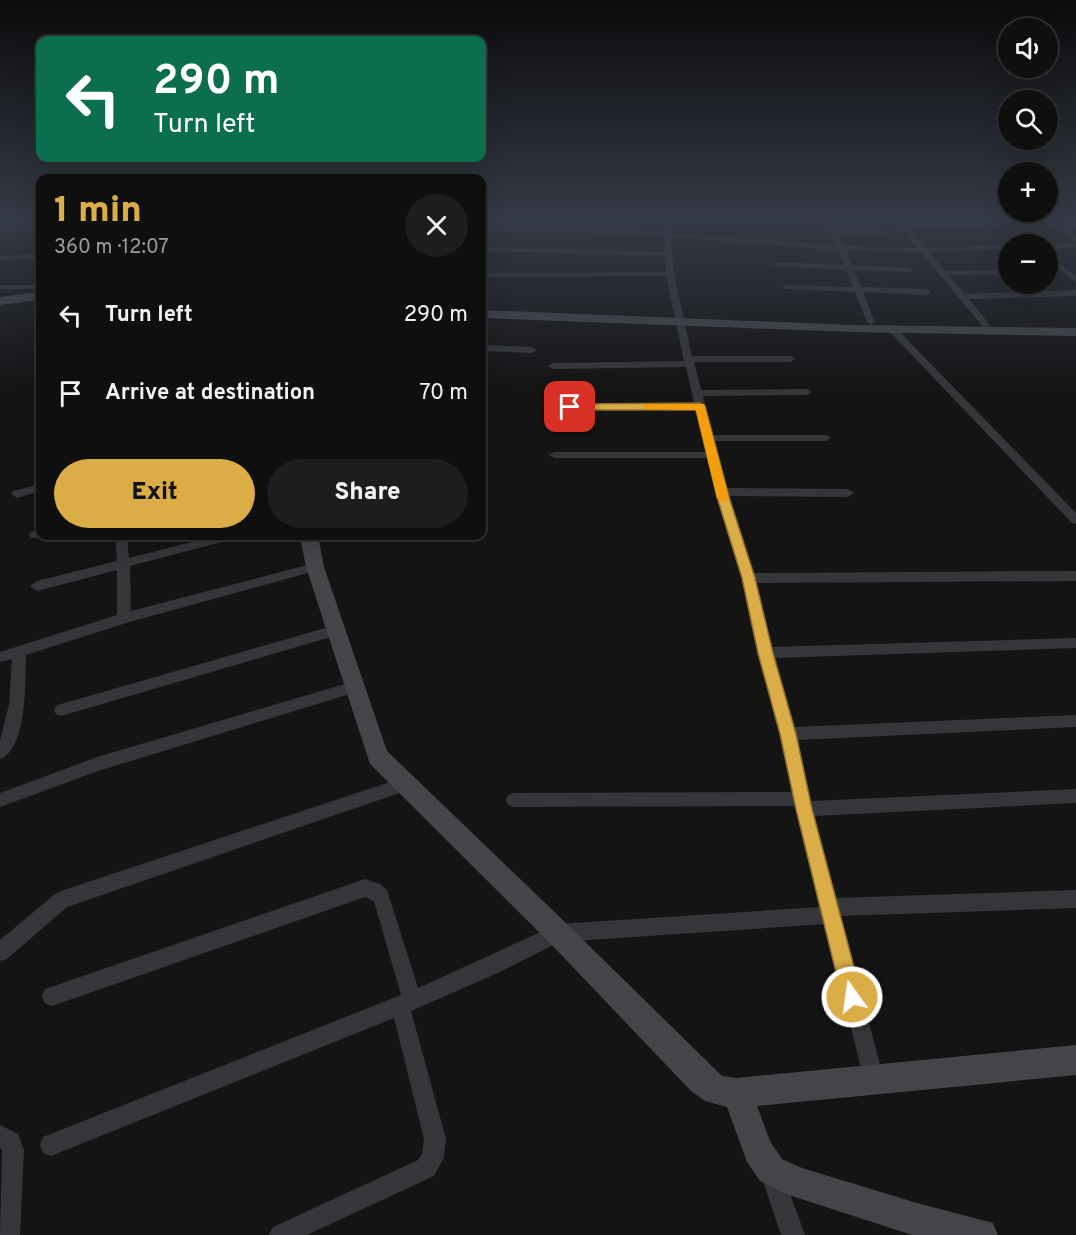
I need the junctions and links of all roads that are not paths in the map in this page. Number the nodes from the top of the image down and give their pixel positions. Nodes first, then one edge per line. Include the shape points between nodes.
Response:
1 (670, 274) edge
2 (486, 275) edge
3 (551, 275) edge
4 (853, 275) edge
5 (943, 275) edge
6 (0, 287) edge
7 (36, 287) edge
8 (786, 287) dead end
9 (858, 289) junction
10 (927, 292) dead end
11 (1076, 293) edge
12 (36, 296) edge
13 (963, 297) junction
14 (36, 300) edge
15 (0, 301) edge
16 (0, 305) edge
17 (486, 308) edge
18 (486, 314) edge
19 (678, 318) junction
20 (871, 322) junction
21 (1076, 324) edge
22 (986, 325) junction
23 (893, 330) junction
24 (1076, 332) edge
25 (486, 348) edge
26 (532, 350) dead end
27 (790, 359) dead end
28 (689, 362) junction
29 (553, 366) dead end
30 (807, 392) dead end
31 (699, 400) junction
32 (548, 407) dead end
33 (708, 438) junction
34 (826, 438) dead end
35 (554, 455) dead end
36 (712, 455) junction
37 (36, 489) edge
38 (722, 492) junction
39 (848, 493) dead end
40 (17, 494) dead end
41 (1076, 520) edge
42 (121, 540) edge
43 (213, 540) edge
44 (310, 540) edge
45 (123, 563) junction
46 (315, 567) junction
47 (1076, 576) edge
48 (748, 578) junction
49 (37, 586) dead end
50 (124, 618) junction
51 (336, 630) junction
52 (1073, 647) edge
53 (19, 652) junction
54 (765, 653) junction
55 (0, 657) edge
56 (355, 687) junction
57 (61, 710) dead end
58 (1076, 721) edge
59 (788, 734) junction
60 (0, 752) edge
61 (408, 783) junction
62 (1076, 796) edge
63 (0, 800) edge
64 (514, 800) dead end
65 (803, 804) junction
66 (1076, 899) edge
67 (830, 911) junction
68 (558, 933) junction
69 (0, 952) edge
70 (52, 996) dead end
71 (406, 1003) junction
72 (1076, 1060) edge
73 (874, 1080) junction
74 (737, 1094) junction
75 (0, 1136) edge
76 (51, 1145) dead end
77 (771, 1170) junction
78 (8, 1235) edge
79 (280, 1235) edge
80 (793, 1235) edge
81 (981, 1235) edge

1 - 19 street
2 - 3 street
4 - 9 street
5 - 13 street
6 - 7 street
8 - 9 street
9 - 10 street
9 - 20 street
11 - 13 street
12 - 15 street
13 - 22 street
14 - 16 street
17 - 19 street
18 - 19 street
19 - 20 street
19 - 23 street
19 - 28 street
20 - 22 street
21 - 22 street
23 - 24 street
23 - 41 street
25 - 26 street
27 - 28 street
28 - 29 street
28 - 31 street
30 - 31 street
31 - 32 street
31 - 33 street
33 - 34 street
33 - 36 street
35 - 36 street
36 - 38 street
37 - 40 street
38 - 39 street
38 - 48 street
42 - 45 street
43 - 45 street
44 - 46 street
45 - 49 street
45 - 50 street
46 - 50 street
46 - 51 street
47 - 48 street
48 - 54 street
50 - 53 street
51 - 56 street
51 - 57 street
52 - 54 street
53 - 55 street
53 - 60 street via 14,724 10,739
54 - 59 street
56 - 61 street via 378,757
56 - 63 street via 97,764
58 - 59 street
59 - 65 street
61 - 68 street
61 - 69 street via 61,900
62 - 65 street
64 - 65 street
65 - 67 street
66 - 67 street
67 - 68 street
67 - 73 street
68 - 71 street
68 - 74 street via 702,1080 716,1090
70 - 71 street via 365,888 381,896
71 - 76 street
71 - 79 street via 435,1139 433,1157 426,1167
72 - 73 street
73 - 74 street
74 - 77 street via 758,1151
75 - 78 street via 10,1142 13,1150
77 - 80 street
77 - 81 street via 797,1184

